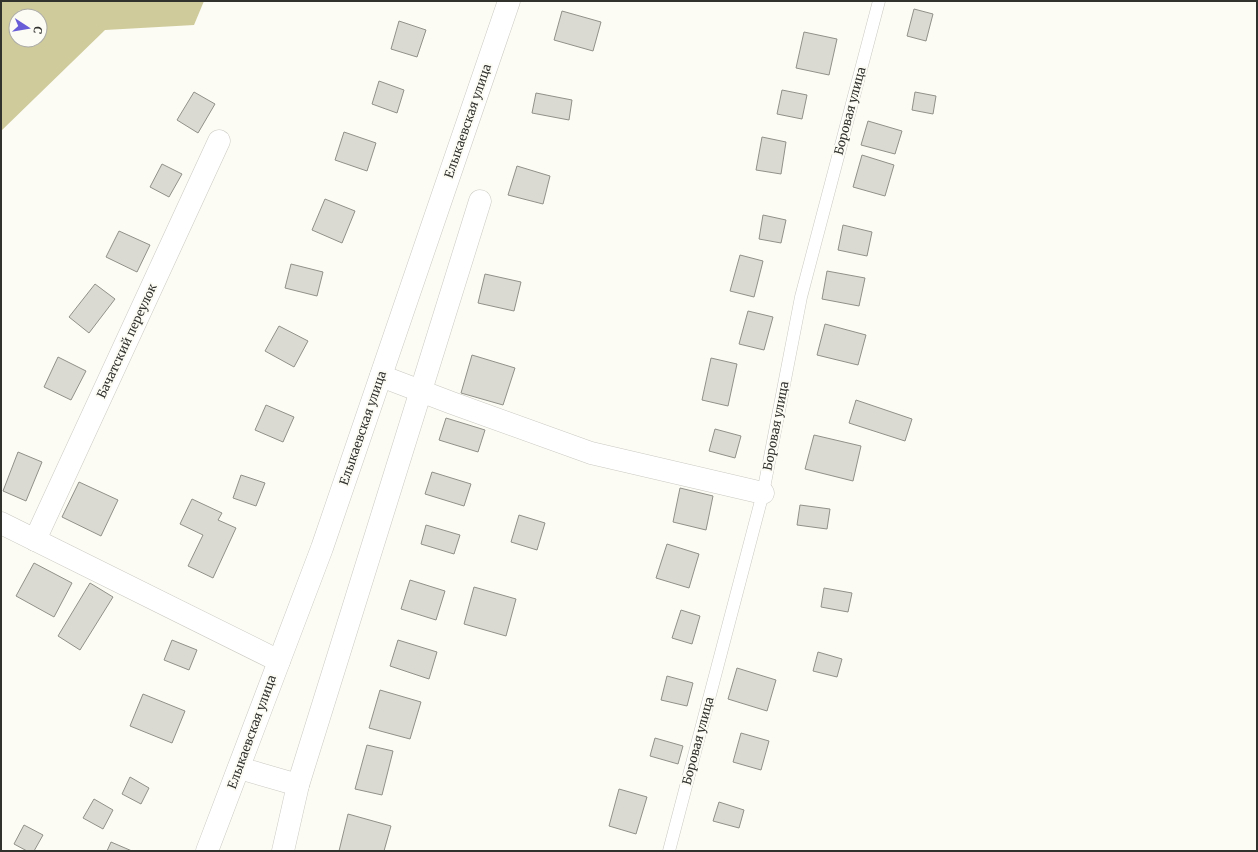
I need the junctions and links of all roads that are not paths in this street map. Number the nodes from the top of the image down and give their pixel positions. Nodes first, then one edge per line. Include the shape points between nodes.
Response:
1 (509, 1) edge
2 (879, 1) edge
3 (219, 141) dead end
4 (480, 201) dead end
5 (381, 376) junction
6 (420, 391) junction
7 (763, 493) junction
8 (1, 523) edge
9 (35, 540) junction
10 (279, 661) junction
11 (239, 768) junction
12 (298, 785) junction
13 (207, 851) edge
14 (283, 851) edge
15 (669, 851) edge

1 - 5 street, Елыкаевская улица
2 - 7 lane, Боровая улица via 801,297
3 - 9 street, Бачатский переулок
4 - 6 street
5 - 6 street
5 - 10 street, Елыкаевская улица via 322,548
6 - 7 street via 591,453
6 - 12 street
7 - 15 lane, Боровая улица
8 - 9 street
9 - 10 street
10 - 11 street, Елыкаевская улица
11 - 12 street
11 - 13 street, Елыкаевская улица
12 - 14 street

